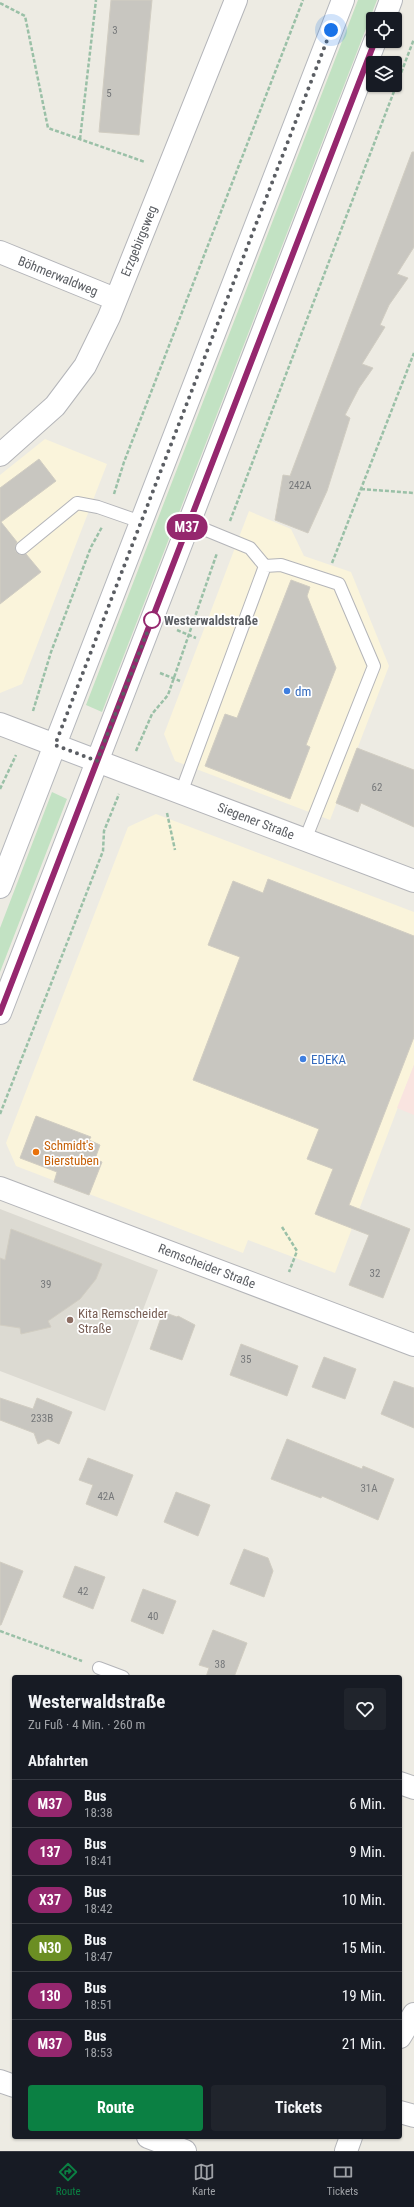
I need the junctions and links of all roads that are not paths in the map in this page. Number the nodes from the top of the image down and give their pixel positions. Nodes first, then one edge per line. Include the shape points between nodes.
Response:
1 (236, 0) edge
2 (343, 0) edge
3 (391, 0) edge
4 (387, 12) edge
5 (372, 48) edge
6 (0, 252) edge
7 (115, 300) junction
8 (0, 455) edge
9 (141, 522) junction
10 (189, 524) junction
11 (22, 548) dead end
12 (265, 566) junction
13 (0, 724) edge
14 (55, 745) junction
15 (97, 761) junction
16 (182, 792) junction
17 (305, 840) junction
18 (414, 881) edge
19 (0, 887) edge
20 (0, 1013) edge
21 (0, 1188) edge
22 (414, 1345) edge
23 (99, 1668) road end
24 (118, 1675) edge
25 (402, 1784) edge
26 (414, 1788) edge
27 (414, 2014) edge
28 (402, 2034) edge
29 (0, 2081) edge
30 (12, 2085) edge
31 (402, 2113) edge
32 (414, 2116) edge
33 (153, 2139) edge
34 (350, 2139) edge
35 (184, 2151) edge
36 (346, 2151) edge

1 - 7 main road, Erzgebirgsweg
2 - 9 main road
3 - 4 main road
5 - 10 main road
6 - 7 main road, Böhmerwaldweg
7 - 8 main road, Erzgebirgsweg via 85,366 59,400
9 - 11 lane via 77,503
9 - 14 main road
10 - 12 lane via 250,548
10 - 15 main road
12 - 16 lane
12 - 17 lane via 281,565 339,584 374,666
13 - 14 main road
14 - 15 main road, Siegener Straße
14 - 19 main road
15 - 16 main road, Siegener Straße
15 - 20 main road
16 - 17 main road, Siegener Straße
17 - 18 main road, Siegener Straße
21 - 22 main road, Remscheider Straße
23 - 24 lane
25 - 26 main road
27 - 28 main road
29 - 30 main road
31 - 32 main road
33 - 35 main road
34 - 36 main road

